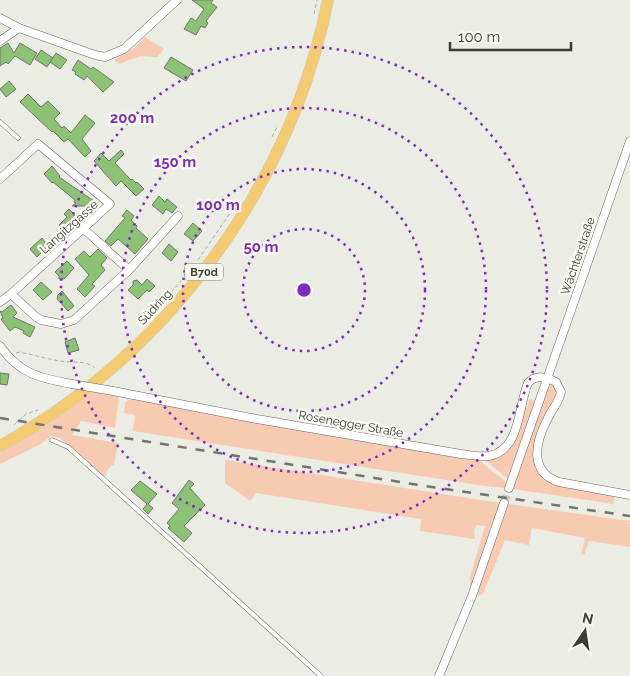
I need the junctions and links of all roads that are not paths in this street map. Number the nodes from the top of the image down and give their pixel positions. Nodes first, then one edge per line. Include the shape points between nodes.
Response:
1 (177, 0) edge
2 (328, 0) edge
3 (0, 18) edge
4 (19, 28) junction
5 (0, 41) edge
6 (0, 122) edge
7 (18, 138) dead end
8 (630, 141) edge
9 (0, 179) edge
10 (178, 216) dead end
11 (84, 229) junction
12 (129, 270) junction
13 (11, 294) junction
14 (0, 302) edge
15 (0, 346) edge
16 (3, 355) edge
17 (547, 378) junction
18 (52, 440) dead end
19 (0, 446) edge
20 (509, 488) tunnel mouth
21 (630, 495) edge
22 (504, 503) tunnel mouth
23 (321, 676) edge
24 (439, 676) edge

1 - 4 street via 124,49 105,57
2 - 19 main road, Südring / B70d via 306,85 292,120 261,184 220,250 174,308 116,364 54,413
3 - 4 street
4 - 5 street
6 - 7 lane
8 - 17 street, Wächterstraße
9 - 11 street, Langitzgasse via 38,144 110,204
10 - 12 street
11 - 12 street
11 - 13 street, Langitzgasse
12 - 13 street via 68,323 41,320
13 - 14 street, Langitzgasse
15 - 16 street, Rosenegger Straße
16 - 17 street, Rosenegger Straße, bridge via 33,375 72,384 483,456 498,452 509,441 518,422 528,382 537,376
17 - 20 street
17 - 21 street via 556,382 561,392 545,422 539,443 537,459 542,472 559,482
18 - 23 lane via 68,447
22 - 24 street via 472,596

